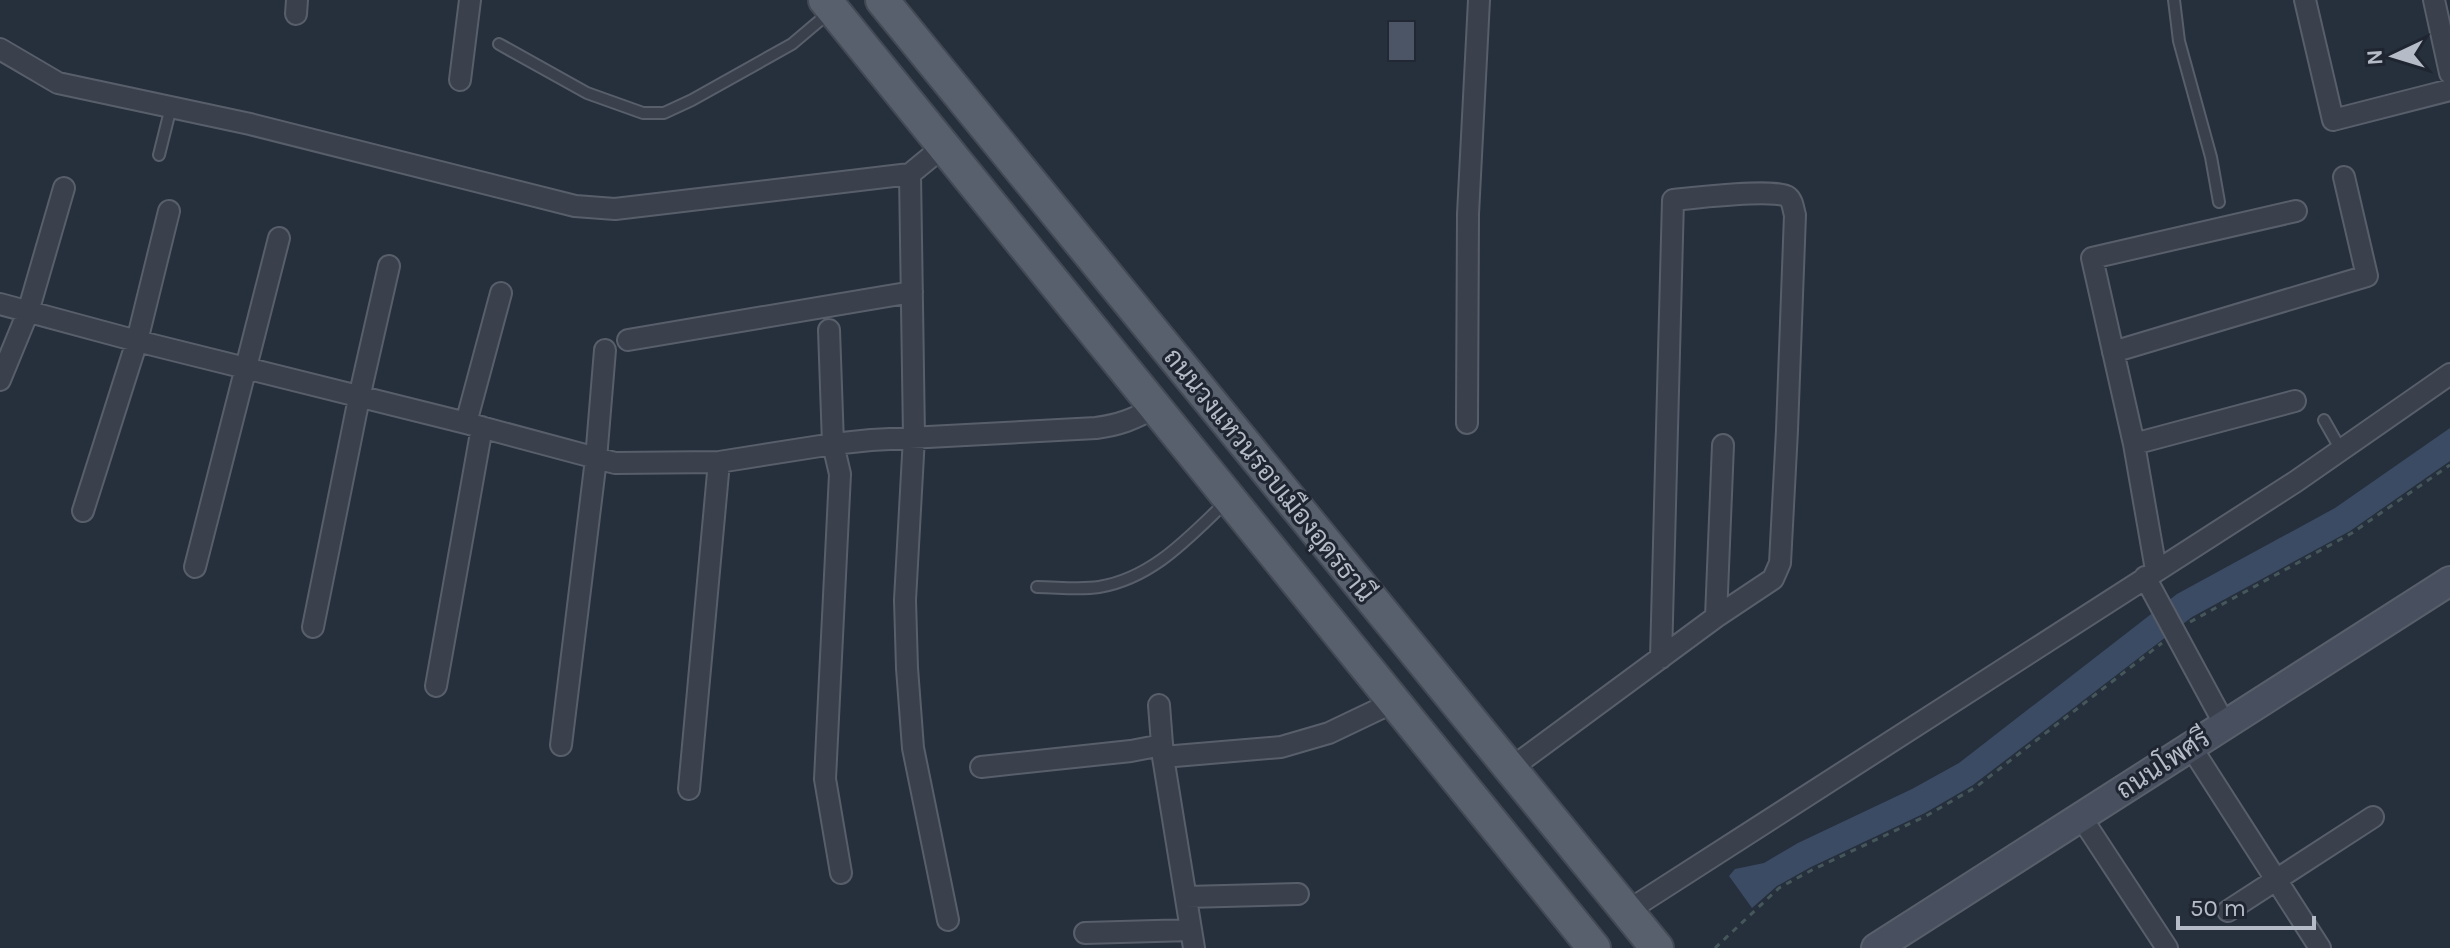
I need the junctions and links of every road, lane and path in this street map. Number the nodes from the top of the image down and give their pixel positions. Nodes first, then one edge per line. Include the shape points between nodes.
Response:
1 (470, 0) edge
2 (882, 0) edge
3 (1479, 0) edge
4 (2174, 0) edge
5 (2305, 0) edge
6 (2434, 0) edge
7 (829, 5) edge
8 (499, 44) dead end
9 (0, 49) edge
10 (2450, 73) edge
11 (460, 80) dead end
12 (2450, 90) edge
13 (171, 107) junction
14 (944, 146) junction
15 (159, 155) dead end
16 (910, 174) junction
17 (2344, 177) dead end
18 (64, 188) dead end
19 (2219, 202) dead end
20 (169, 211) dead end
21 (2296, 211) dead end
22 (279, 238) dead end
23 (389, 266) dead end
24 (912, 292) junction
25 (501, 293) dead end
26 (0, 304) edge
27 (28, 312) junction
28 (829, 330) dead end
29 (628, 340) dead end
30 (137, 341) junction
31 (605, 350) dead end
32 (2113, 352) junction
33 (248, 368) junction
34 (2450, 374) edge
35 (0, 380) edge
36 (359, 398) junction
37 (2295, 401) dead end
38 (1155, 407) junction
39 (2324, 420) dead end
40 (1467, 423) dead end
41 (474, 425) junction
42 (914, 437) junction
43 (833, 444) junction
44 (2134, 444) junction
45 (1723, 445) dead end
46 (2341, 450) junction
47 (596, 459) junction
48 (719, 462) junction
49 (2450, 465) edge
50 (1229, 498) junction
51 (83, 511) dead end
52 (195, 567) dead end
53 (2151, 573) junction
54 (2450, 581) edge
55 (1037, 587) dead end
56 (1716, 617) junction
57 (313, 627) dead end
58 (2175, 632) junction
59 (1661, 658) junction
60 (436, 686) dead end
61 (1394, 702) junction
62 (1159, 705) dead end
63 (2225, 725) junction
64 (561, 745) dead end
65 (2191, 747) junction
66 (1163, 751) junction
67 (981, 767) dead end
68 (1510, 769) junction
69 (689, 789) dead end
70 (2081, 817) junction
71 (2373, 817) dead end
72 (841, 873) dead end
73 (2277, 880) junction
74 (1298, 894) dead end
75 (1186, 897) junction
76 (2228, 911) dead end
77 (1626, 912) junction
78 (948, 920) dead end
79 (1085, 933) dead end
80 (1192, 939) edge
81 (1594, 948) edge
82 (1657, 948) edge
83 (1715, 948) edge
84 (1876, 948) edge
85 (2167, 948) edge
86 (2320, 948) edge

1 - 11 street
2 - 68 main road, ถนนวงแหวนรอบเมืองอุดรธานี
3 - 40 street via 1468,214
4 - 19 lane via 2179,41
5 - 12 street via 2333,120
6 - 10 street
7 - 8 lane via 792,44 664,113 643,113 587,93
7 - 14 main road, ถนนวงแหวนรอบเมืองอุดรธานี
9 - 13 street via 58,83
13 - 15 lane
13 - 16 street via 575,206 615,209
14 - 16 street
14 - 38 main road, ถนนวงแหวนรอบเมืองอุดรธานี
16 - 24 street
17 - 32 street via 2367,276
18 - 27 street
20 - 30 street
21 - 32 street via 2092,258
22 - 33 street
23 - 36 street
24 - 29 street
24 - 42 street
25 - 41 street
26 - 27 street
27 - 30 street
27 - 35 street
28 - 43 street
30 - 33 street
30 - 51 street
31 - 47 street
32 - 44 street
33 - 36 street
33 - 52 street
34 - 46 street
36 - 41 street
36 - 57 street
37 - 44 street
38 - 42 street via 1117,426
38 - 50 main road, ถนนวงแหวนรอบเมืองอุดรธานี
39 - 46 lane
41 - 47 street
41 - 60 street
42 - 43 street
42 - 78 street via 905,600 907,668 913,748
43 - 48 street
43 - 72 street via 840,474 825,779
44 - 53 street
45 - 56 street
46 - 53 street
47 - 48 street
47 - 64 street
48 - 69 street
49 - 58 path via 2352,533
50 - 55 lane via 1168,557 1127,579 1100,587
50 - 61 main road, ถนนวงแหวนรอบเมืองอุดรธานี
53 - 58 street
53 - 77 street
54 - 63 main road, ถนนโพศรี
56 - 59 street
56 - 59 street via 1773,579 1780,563 1795,215 1791,200 1779,193 1673,200
58 - 63 street
58 - 83 path via 1976,787 1779,888
59 - 68 street
61 - 66 street via 1329,733 1281,747
61 - 81 main road, ถนนวงแหวนรอบเมืองอุดรธานี
62 - 66 street
63 - 65 main road, ถนนโพศรี
65 - 70 main road, ถนนโพศรี
65 - 73 street
66 - 67 street
66 - 75 street
68 - 77 main road, ถนนวงแหวนรอบเมืองอุดรธานี
70 - 84 main road, ถนนโพศรี
70 - 85 street
71 - 73 street
73 - 76 street
73 - 86 street
74 - 75 street
75 - 80 street
77 - 82 main road, ถนนวงแหวนรอบเมืองอุดรธานี
79 - 80 street

